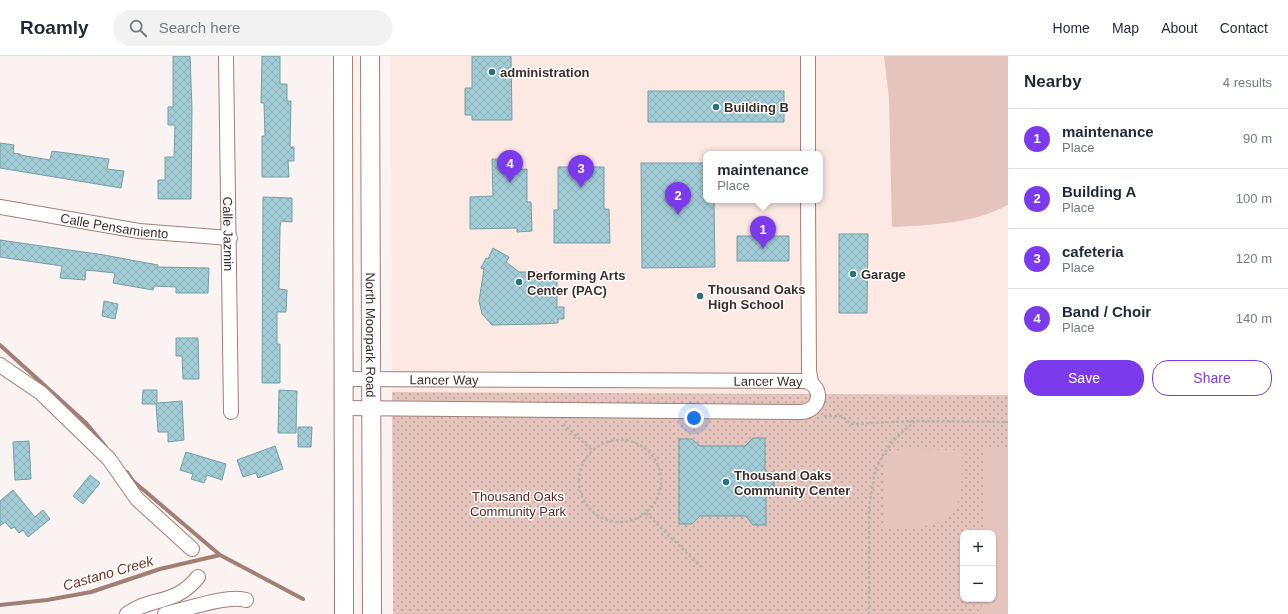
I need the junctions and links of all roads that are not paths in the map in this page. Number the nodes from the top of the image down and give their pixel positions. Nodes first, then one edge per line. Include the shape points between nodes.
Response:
1 (226, 56) edge
2 (343, 56) edge
3 (370, 56) edge
4 (808, 56) edge
5 (808, 151) edge
6 (808, 203) edge
7 (0, 207) edge
8 (230, 238) junction
9 (0, 365) edge
10 (343, 379) junction
11 (371, 379) junction
12 (811, 382) junction
13 (344, 408) junction
14 (371, 409) junction
15 (231, 412) dead end
16 (192, 549) dead end
17 (198, 577) dead end
18 (246, 600) dead end
19 (127, 614) edge
20 (164, 614) edge
21 (344, 614) edge
22 (372, 614) edge

1 - 8 street, Calle Jazmin
2 - 10 main road
3 - 11 main road, North Moorpark Road
4 - 5 street
6 - 12 street
7 - 8 street, Calle Pensamiento via 139,230
8 - 15 street, Calle Jazmin
9 - 16 street via 41,393 109,460 137,499
10 - 11 street, Lancer Way
10 - 13 main road
11 - 12 street, Lancer Way
11 - 14 main road, North Moorpark Road
12 - 14 street, Lancer Way via 818,390 818,401 812,409 802,412
13 - 14 street, Lancer Way
13 - 21 main road
14 - 22 main road, North Moorpark Road
17 - 19 street via 182,593 146,604
18 - 20 street via 228,599

